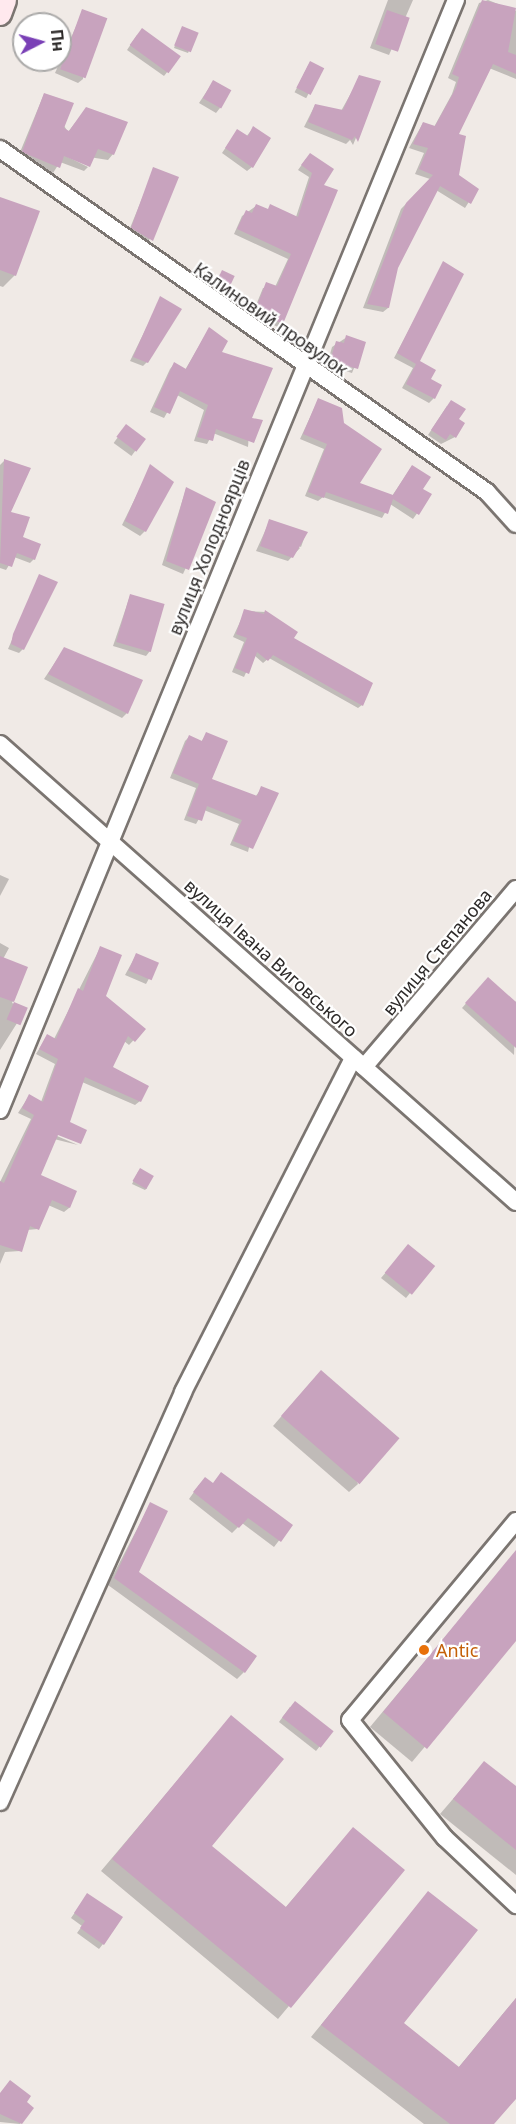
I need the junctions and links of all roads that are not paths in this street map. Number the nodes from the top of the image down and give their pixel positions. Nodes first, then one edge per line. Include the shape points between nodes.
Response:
1 (5, 0) edge
2 (456, 0) edge
3 (0, 14) edge
4 (0, 149) edge
5 (303, 367) junction
6 (516, 524) edge
7 (0, 744) edge
8 (110, 841) junction
9 (516, 889) edge
10 (359, 1062) junction
11 (0, 1110) edge
12 (516, 1202) edge
13 (516, 1521) edge
14 (0, 1802) edge
15 (516, 1905) edge

1 - 3 main road
2 - 5 street, вулиця Холодноярців
4 - 5 street, Калиновий провулок
5 - 6 street, Калиновий провулок via 487,492
5 - 8 street, вулиця Холодноярців
7 - 8 street, вулиця Івана Виговського
8 - 10 street, вулиця Івана Виговського
8 - 11 street, вулиця Холодноярців
9 - 10 street, вулиця Степанова
10 - 12 street, вулиця Івана Виговського
10 - 14 street, вулиця Степанова via 183,1392
13 - 15 street via 350,1720 445,1838

